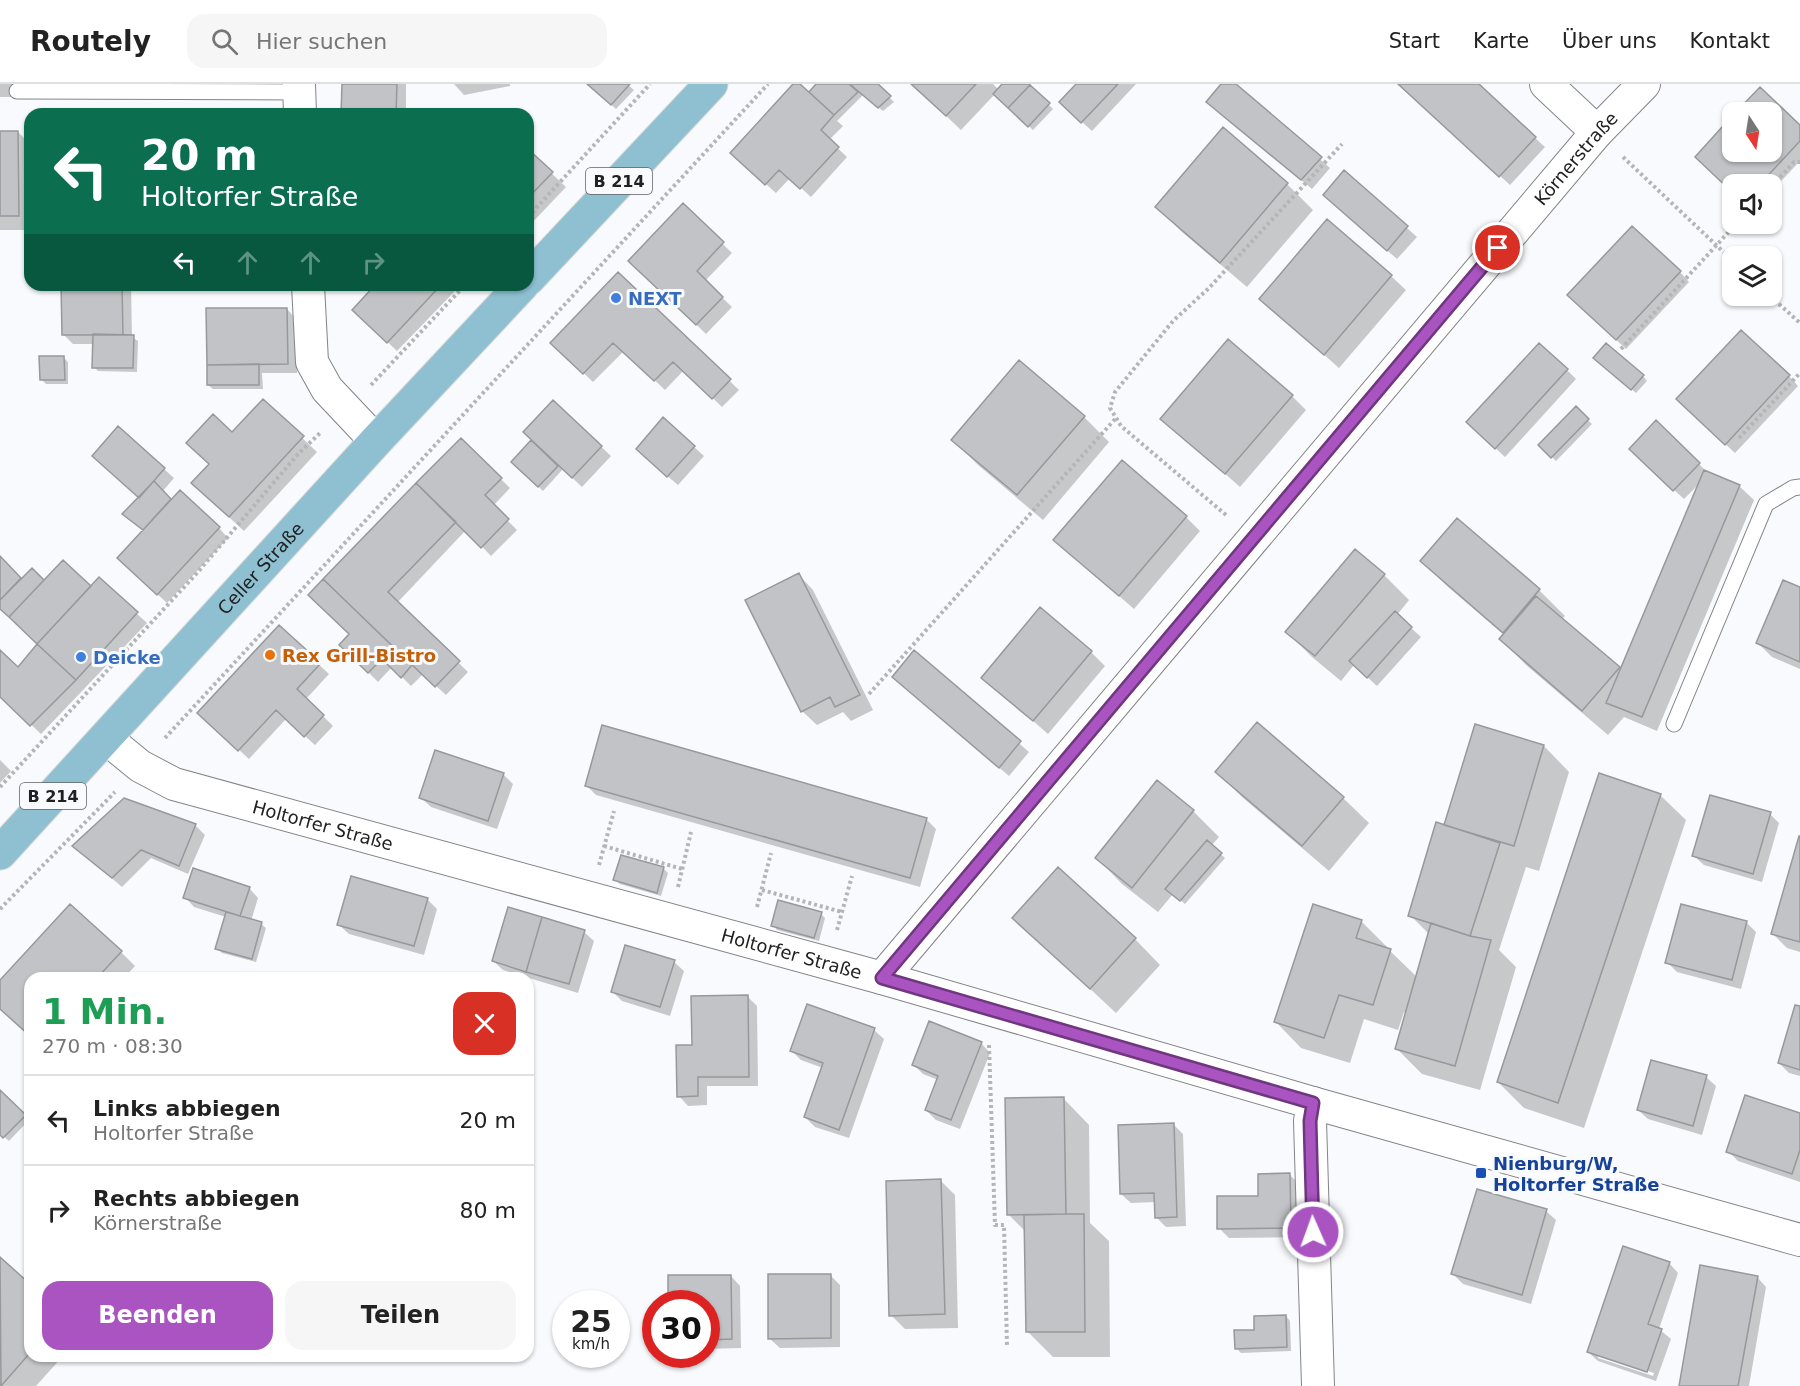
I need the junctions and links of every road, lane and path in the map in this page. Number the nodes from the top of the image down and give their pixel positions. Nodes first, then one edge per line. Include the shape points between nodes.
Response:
1 (650, 84) edge
2 (711, 84) edge
3 (768, 84) edge
4 (1546, 84) edge
5 (1644, 84) edge
6 (17, 91) dead end
7 (299, 97) edge
8 (1596, 132) junction
9 (1342, 144) dead end
10 (1800, 162) edge
11 (1782, 175) edge
12 (534, 210) edge
13 (1726, 234) edge
14 (1716, 245) junction
15 (1722, 251) edge
16 (534, 273) edge
17 (308, 291) edge
18 (460, 291) edge
19 (516, 291) edge
20 (1781, 306) edge
21 (1800, 323) edge
22 (1621, 349) dead end
23 (1800, 373) edge
24 (346, 408) junction
25 (1116, 418) junction
26 (1739, 438) dead end
27 (376, 441) junction
28 (1800, 486) edge
29 (1253, 538) junction
30 (869, 694) dead end
31 (1674, 724) dead end
32 (106, 738) junction
33 (140, 766) junction
34 (0, 787) edge
35 (614, 811) dead end
36 (691, 832) dead end
37 (604, 846) junction
38 (0, 853) edge
39 (771, 853) dead end
40 (682, 869) junction
41 (852, 876) dead end
42 (761, 890) junction
43 (590, 898) junction
44 (0, 909) edge
45 (842, 912) junction
46 (669, 920) junction
47 (748, 941) junction
48 (828, 963) junction
49 (882, 978) junction
50 (988, 1008) junction
51 (1313, 1103) junction
52 (1800, 1240) edge
53 (1006, 1346) dead end
54 (1318, 1386) edge

1 - 12 path
2 - 16 main road, B 214
3 - 33 path
4 - 8 street
5 - 8 street, Körnerstraße
6 - 7 lane
8 - 14 path
8 - 29 street, Körnerstraße
9 - 25 path via 1166,330 1115,392 1110,408
10 - 11 path via 1794,162
13 - 14 path
14 - 15 path
14 - 22 path
17 - 24 street via 312,362 327,389
18 - 24 path via 387,371
19 - 27 main road, Celler Straße / B 214
20 - 21 path
23 - 26 path
24 - 27 street
24 - 34 path via 298,454 197,573
25 - 29 path
25 - 30 path
27 - 32 main road, Celler Straße / B 214
28 - 31 lane via 1766,504
29 - 49 street, Körnerstraße
32 - 33 street, Holtorfer Straße
32 - 38 main road, Celler Straße / B 214
33 - 43 street, Holtorfer Straße via 174,784
33 - 44 path
35 - 37 path
36 - 40 path
37 - 40 path
37 - 43 path
39 - 42 path
40 - 46 path
41 - 45 path
42 - 45 path
42 - 47 path
43 - 46 street, Holtorfer Straße
45 - 48 path
46 - 47 street, Holtorfer Straße
47 - 48 street, Holtorfer Straße
48 - 49 street, Holtorfer Straße
49 - 50 street, Holtorfer Straße
50 - 51 street, Holtorfer Straße
50 - 53 path via 994,1225 1004,1225
51 - 52 street, Holtorfer Straße
51 - 54 street via 1310,1121

